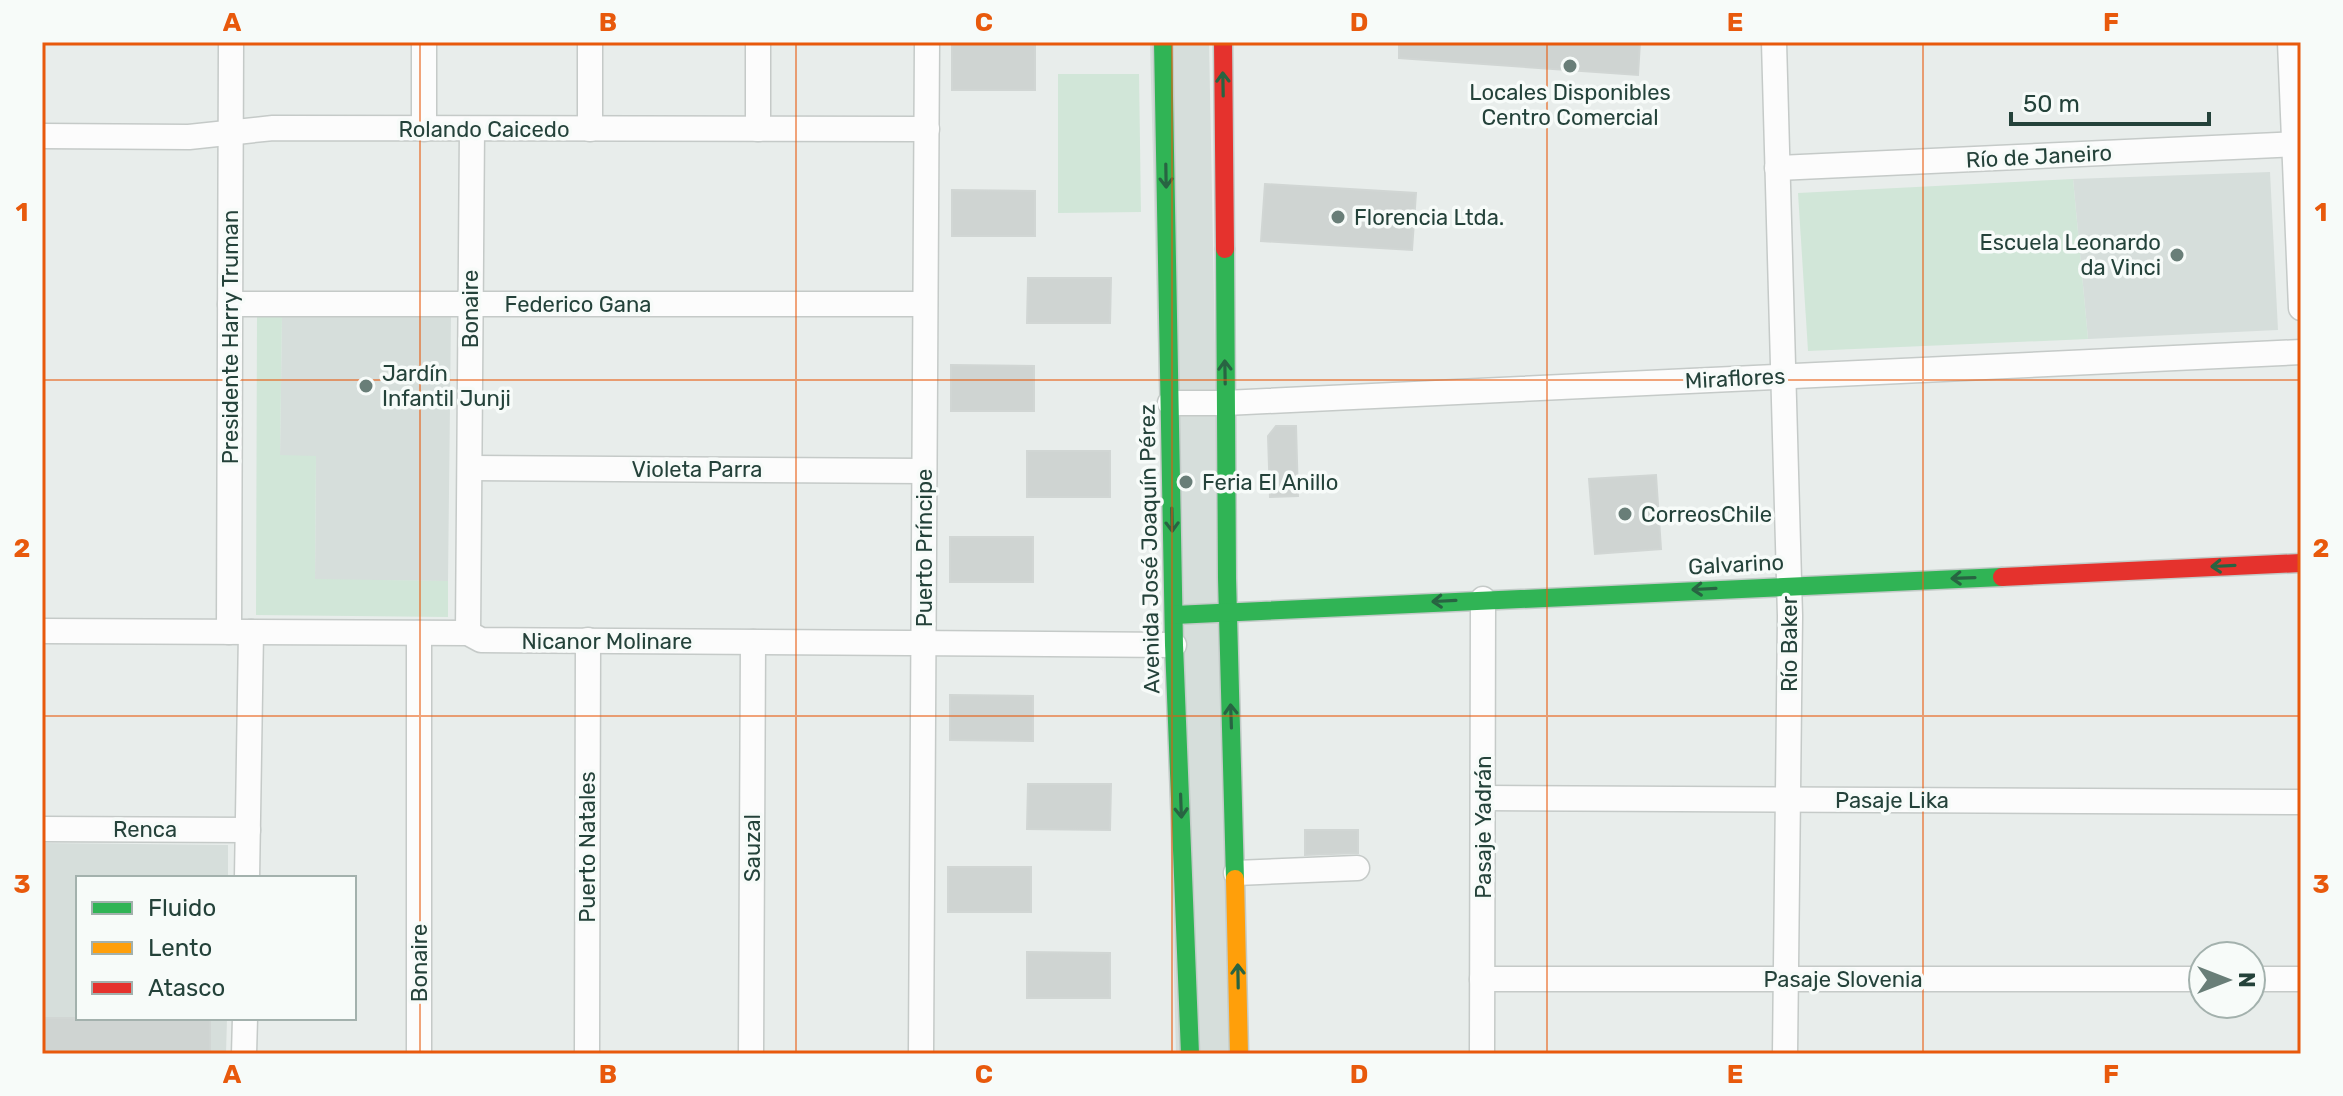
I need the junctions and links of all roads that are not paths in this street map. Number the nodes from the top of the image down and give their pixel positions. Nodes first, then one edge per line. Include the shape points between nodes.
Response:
1 (231, 42) edge
2 (424, 42) edge
3 (590, 42) edge
4 (758, 42) edge
5 (927, 42) edge
6 (1163, 42) edge
7 (1223, 42) edge
8 (1774, 42) edge
9 (2290, 42) edge
10 (424, 129) junction
11 (472, 129) junction
12 (590, 129) junction
13 (758, 129) junction
14 (927, 129) junction
15 (231, 132) junction
16 (42, 136) edge
17 (2298, 144) edge
18 (1777, 168) junction
19 (230, 304) junction
20 (470, 304) junction
21 (925, 304) junction
22 (2301, 308) edge
23 (2301, 352) edge
24 (1783, 376) junction
25 (1170, 403) junction
26 (1225, 403) junction
27 (470, 468) junction
28 (924, 471) junction
29 (2301, 563) edge
30 (1789, 585) junction
31 (1483, 599) junction
32 (1228, 613) junction
33 (1174, 615) junction
34 (42, 631) edge
35 (240, 632) junction
36 (419, 633) junction
37 (468, 633) junction
38 (588, 640) junction
39 (753, 642) junction
40 (924, 643) junction
41 (1174, 645) junction
42 (1483, 798) junction
43 (1787, 799) junction
44 (2301, 802) edge
45 (42, 829) edge
46 (248, 830) junction
47 (1357, 868) dead end
48 (1236, 873) junction
49 (247, 876) edge
50 (1482, 979) junction
51 (1786, 979) junction
52 (2187, 979) edge
53 (2267, 979) edge
54 (2301, 979) edge
55 (245, 1020) edge
56 (244, 1054) edge
57 (419, 1054) edge
58 (587, 1054) edge
59 (751, 1054) edge
60 (921, 1054) edge
61 (1190, 1054) edge
62 (1239, 1054) edge
63 (1482, 1054) edge
64 (1785, 1054) edge

1 - 15 street, Presidente Harry Truman
2 - 10 street
3 - 12 street
4 - 13 street
5 - 14 street, Puerto Príncipe
6 -> 25 main road, Avenida José Joaquín Pérez via 1172,128
26 -> 7 main road via 1217,128
8 - 18 street, Río Baker
9 - 17 street
10 - 11 street, Rolando Caicedo
10 - 15 street, Rolando Caicedo
11 - 12 street, Rolando Caicedo
11 - 20 street, Bonaire
12 - 13 street, Rolando Caicedo
13 - 14 street, Rolando Caicedo
14 - 21 street, Puerto Príncipe
15 - 16 street, Rolando Caicedo via 189,137
15 - 19 street, Presidente Harry Truman
17 - 18 street, Río de Janeiro
17 - 22 street
18 - 24 street, Río Baker
19 - 20 street, Federico Gana
19 - 35 street, Presidente Harry Truman
20 - 21 street, Federico Gana
20 - 27 street, Bonaire
21 - 28 street, Puerto Príncipe
23 - 24 street, Miraflores
24 - 26 street, Miraflores
24 - 30 street, Río Baker
25 - 26 street, Miraflores
25 -> 33 main road, Avenida José Joaquín Pérez
26 - 32 main road
27 - 28 street, Violeta Parra
27 - 37 street, Bonaire
28 - 40 street, Puerto Príncipe
29 -> 30 main road, Galvarino
30 -> 31 main road, Galvarino
30 - 43 street, Río Baker
31 -> 32 main road, Galvarino
31 - 42 street, Pasaje Yadrán
32 - 33 main road, Galvarino
48 -> 32 main road
33 - 41 main road, Avenida José Joaquín Pérez
34 - 35 street, Nicanor Molinare
35 - 36 street, Nicanor Molinare
35 - 46 street, Presidente Harry Truman
36 - 37 street, Nicanor Molinare
36 - 57 street, Bonaire
37 - 38 street, Nicanor Molinare via 481,640
38 - 39 street, Nicanor Molinare
38 - 58 street, Puerto Natales
39 - 40 street, Nicanor Molinare
39 - 59 street, Sauzal
40 - 41 street, Nicanor Molinare
40 - 60 street, Puerto Príncipe
41 -> 61 main road, Avenida José Joaquín Pérez
42 - 43 street, Pasaje Lika
42 - 50 street, Pasaje Yadrán
43 - 44 street, Pasaje Lika
43 - 51 street, Río Baker
45 - 46 street, Renca
46 - 49 street, Presidente Harry Truman
47 - 48 street
62 -> 48 main road
50 - 51 street, Pasaje Slovenia
50 - 63 street, Pasaje Yadrán
51 - 52 street, Pasaje Slovenia
51 - 64 street, Río Baker
53 - 54 street
55 - 56 street

